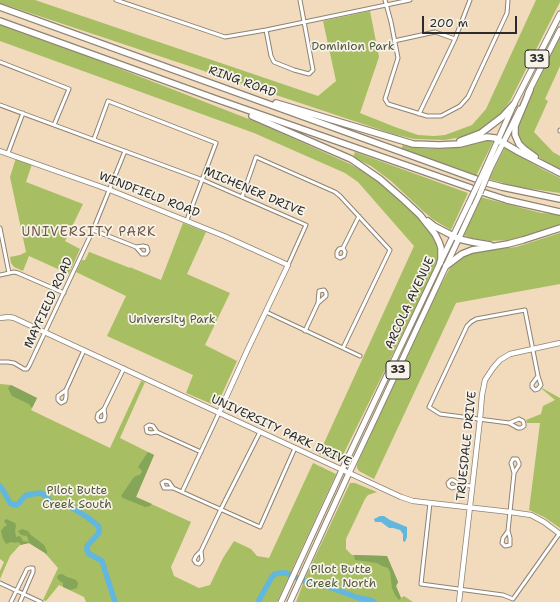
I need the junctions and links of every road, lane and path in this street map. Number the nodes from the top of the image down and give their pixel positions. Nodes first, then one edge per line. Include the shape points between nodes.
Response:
1 (116, 0) edge
2 (300, 0) edge
3 (385, 0) edge
4 (410, 0) edge
5 (470, 0) edge
6 (508, 0) edge
7 (386, 5) junction
8 (0, 7) edge
9 (560, 14) edge
10 (0, 21) edge
11 (305, 22) junction
12 (266, 30) junction
13 (560, 30) edge
14 (455, 39) junction
15 (394, 41) junction
16 (0, 62) edge
17 (220, 86) junction
18 (530, 90) junction
19 (216, 99) junction
20 (514, 104) junction
21 (0, 105) edge
22 (23, 113) junction
23 (420, 114) junction
24 (54, 125) junction
25 (94, 139) junction
26 (500, 141) junction
27 (438, 145) junction
28 (0, 150) edge
29 (125, 151) junction
30 (8, 154) junction
31 (558, 172) edge
32 (476, 179) dead end
33 (203, 180) junction
34 (487, 182) dead end
35 (471, 188) dead end
36 (110, 190) junction
37 (482, 192) dead end
38 (242, 197) junction
39 (560, 199) edge
40 (560, 212) edge
41 (420, 215) junction
42 (359, 216) junction
43 (186, 220) junction
44 (0, 228) edge
45 (560, 228) edge
46 (93, 230) junction
47 (456, 238) junction
48 (495, 246) junction
49 (136, 247) dead end
50 (343, 248) dead end
51 (440, 263) junction
52 (288, 265) junction
53 (446, 266) junction
54 (9, 273) junction
55 (0, 275) edge
56 (64, 293) junction
57 (318, 303) dead end
58 (266, 312) junction
59 (0, 318) edge
60 (305, 331) junction
61 (45, 332) junction
62 (560, 343) edge
63 (343, 348) junction
64 (84, 350) junction
65 (532, 350) junction
66 (360, 356) dead end
67 (0, 362) edge
68 (124, 368) junction
69 (538, 376) dead end
70 (66, 390) dead end
71 (104, 409) dead end
72 (219, 413) junction
73 (480, 419) junction
74 (509, 423) junction
75 (157, 432) dead end
76 (260, 432) junction
77 (295, 448) junction
78 (201, 452) junction
79 (342, 470) junction
80 (349, 473) junction
81 (514, 473) dead end
82 (461, 485) dead end
83 (472, 486) junction
84 (173, 488) dead end
85 (182, 492) junction
86 (430, 503) junction
87 (470, 508) junction
88 (221, 509) junction
89 (510, 512) junction
90 (508, 530) junction
91 (560, 534) edge
92 (201, 551) dead end
93 (0, 583) edge
94 (460, 588) junction
95 (16, 590) junction
96 (23, 594) junction
97 (513, 599) junction
98 (11, 602) edge
99 (20, 602) edge
100 (41, 602) edge
101 (281, 602) edge
102 (290, 602) edge
103 (459, 602) edge
104 (516, 602) edge

1 - 12 street via 226,37
2 - 11 street
3 - 7 street
4 - 7 street
5 - 14 street
6 - 23 street via 507,13 468,97 460,106 441,116
7 - 11 street
7 - 15 street
8 - 17 highway, RING ROAD
9 - 20 main road, ARCOLA AVENUE / 33
10 - 19 highway, RING ROAD
11 - 12 street
11 - 12 street via 313,70 309,74 274,62
13 - 18 main road, ARCOLA AVENUE / 33
14 - 15 street via 435,32
14 - 23 street
15 - 23 street via 398,58 385,99 388,104
16 - 24 street via 69,89
17 - 27 highway via 413,144
17 - 32 highway, RING ROAD
18 - 26 main road, ARCOLA AVENUE / 33
18 - 31 highway via 515,126 515,135 524,149
19 - 35 highway, RING ROAD
19 - 41 highway via 351,159 380,179
20 - 26 main road, ARCOLA AVENUE / 33
20 - 27 highway via 481,133
21 - 22 street, MICHENER DRIVE
22 - 24 street, MICHENER DRIVE
22 - 30 street
24 - 25 street, MICHENER DRIVE
25 - 29 street, MICHENER DRIVE
25 - 33 street via 108,101 216,143
26 - 27 highway via 488,137 460,144
26 - 31 highway
26 - 47 main road, ARCOLA AVENUE / 33, bridge
28 - 30 street, WINDFIELD ROAD
29 - 33 street, MICHENER DRIVE
29 - 36 street, MAYFIELD ROAD
30 - 36 street, WINDFIELD ROAD
33 - 38 street, MICHENER DRIVE
33 - 43 street
34 - 39 highway
36 - 43 street, WINDFIELD ROAD
36 - 46 street, MAYFIELD ROAD
37 - 40 highway
38 - 42 street via 256,157 334,192
38 - 52 street, MICHENER DRIVE via 306,225
41 - 47 highway
41 - 51 highway via 439,242
42 - 50 street
42 - 63 street via 390,250
43 - 52 street, WINDFIELD ROAD
44 - 54 street
45 - 48 highway
46 - 49 street
46 - 56 street, MAYFIELD ROAD
47 - 48 highway
47 - 51 main road, ARCOLA AVENUE / 33
47 - 53 main road, ARCOLA AVENUE / 33
48 - 53 highway via 462,254
51 - 79 main road, ARCOLA AVENUE / 33
52 - 58 street, MICHENER DRIVE
53 - 80 main road, ARCOLA AVENUE / 33
54 - 55 street
54 - 56 street via 18,273
56 - 61 street, MAYFIELD ROAD
57 - 60 street
58 - 60 street
58 - 72 street, MICHENER DRIVE
59 - 61 street, UNIVERSITY PARK DRIVE via 14,318
60 - 63 street
61 - 64 street, UNIVERSITY PARK DRIVE
61 - 67 street, MAYFIELD ROAD via 27,369 14,363
62 - 65 street, TRUESDALE DRIVE
63 - 66 street
64 - 68 street, UNIVERSITY PARK DRIVE
64 - 70 street
65 - 69 street
65 - 73 street, TRUESDALE DRIVE via 510,354 493,368 485,380
65 - 73 street via 525,310 476,319 467,326 429,407 440,414
68 - 71 street
68 - 72 street, UNIVERSITY PARK DRIVE
72 - 76 street, UNIVERSITY PARK DRIVE
72 - 78 street
73 - 74 street
73 - 83 street, TRUESDALE DRIVE
74 - 74 street via 520,429 524,425 520,419
75 - 78 street
76 - 77 street, UNIVERSITY PARK DRIVE
76 - 88 street
77 - 79 street, UNIVERSITY PARK DRIVE
77 - 88 street via 260,527
78 - 85 street
79 - 80 street, UNIVERSITY PARK DRIVE
79 - 101 main road, ARCOLA AVENUE / 33
80 - 86 street, UNIVERSITY PARK DRIVE via 401,497
80 - 102 main road, ARCOLA AVENUE / 33
81 - 89 street
82 - 83 street
83 - 87 street, TRUESDALE DRIVE
84 - 85 street
85 - 88 street
86 - 87 street, UNIVERSITY PARK DRIVE
86 - 94 street via 421,584
87 - 89 street, UNIVERSITY PARK DRIVE
87 - 94 street, TRUESDALE DRIVE
88 - 92 street
89 - 90 street
89 - 91 street, UNIVERSITY PARK DRIVE via 531,515
90 - 90 street via 502,543 505,546 510,545
91 - 97 street
93 - 95 street
94 - 97 street
94 - 103 street, TRUESDALE DRIVE
95 - 96 street
95 - 96 street via 27,569 33,568
95 - 98 street
96 - 99 street
96 - 100 street
97 - 104 street

